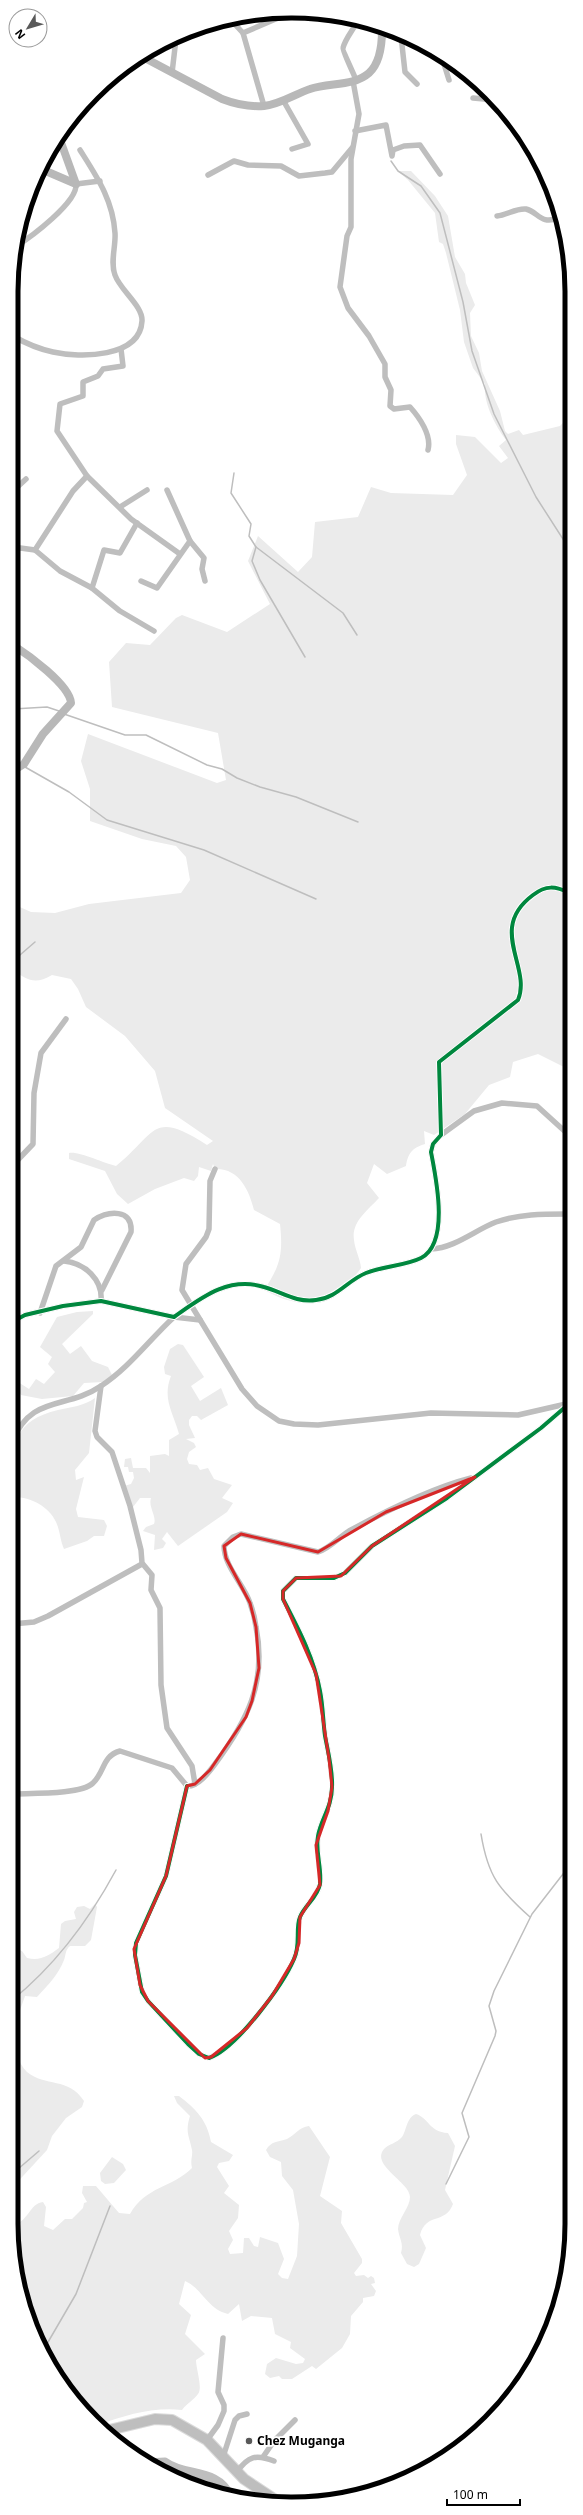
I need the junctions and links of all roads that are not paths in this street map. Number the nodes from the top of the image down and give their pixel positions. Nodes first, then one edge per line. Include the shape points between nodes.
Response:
1 (276, 19) edge
2 (234, 24) edge
3 (355, 25) edge
4 (243, 33) junction
5 (382, 34) edge
6 (402, 41) edge
7 (175, 44) edge
8 (147, 60) edge
9 (444, 65) edge
10 (172, 73) junction
11 (354, 80) junction
12 (449, 80) dead end
13 (417, 84) dead end
14 (473, 98) dead end
15 (486, 99) edge
16 (283, 100) junction
17 (264, 106) junction
18 (355, 131) junction
19 (61, 145) edge
20 (352, 148) junction
21 (292, 149) dead end
22 (80, 150) dead end
23 (46, 171) edge
24 (440, 174) dead end
25 (208, 175) dead end
26 (100, 181) junction
27 (76, 184) junction
28 (498, 216) dead end
29 (555, 218) edge
30 (22, 241) edge
31 (18, 338) edge
32 (121, 349) junction
33 (428, 450) dead end
34 (87, 476) junction
35 (26, 479) dead end
36 (18, 486) edge
37 (147, 490) dead end
38 (167, 490) dead end
39 (120, 507) junction
40 (136, 523) junction
41 (190, 541) junction
42 (18, 548) edge
43 (35, 550) junction
44 (180, 554) junction
45 (141, 581) dead end
46 (205, 582) dead end
47 (92, 588) junction
48 (154, 631) dead end
49 (18, 649) edge
50 (19, 767) edge
51 (565, 891) edge
52 (66, 1019) dead end
53 (565, 1131) edge
54 (441, 1135) junction
55 (18, 1160) edge
56 (215, 1169) dead end
57 (565, 1214) edge
58 (431, 1249) junction
59 (64, 1261) junction
60 (102, 1290) junction
61 (101, 1301) junction
62 (190, 1305) junction
63 (40, 1313) junction
64 (174, 1317) junction
65 (18, 1319) edge
66 (200, 1320) junction
67 (101, 1386) junction
68 (565, 1405) edge
69 (565, 1407) edge
70 (18, 1428) edge
71 (475, 1477) junction
72 (142, 1564) junction
73 (18, 1623) edge
74 (195, 1784) junction
75 (188, 1786) junction
76 (18, 1794) edge
77 (223, 2338) dead end
78 (247, 2414) dead end
79 (295, 2420) dead end
80 (111, 2429) edge
81 (208, 2440) junction
82 (223, 2457) junction
83 (264, 2457) junction
84 (274, 2461) dead end
85 (237, 2472) junction
86 (270, 2496) edge

1 - 4 street
2 - 4 street
3 - 11 street via 342,48 352,66
4 - 17 street
5 - 11 street via 380,50 371,72
6 - 13 street via 405,72
7 - 10 street
8 - 10 street
9 - 12 street
10 - 17 street via 235,104
11 - 16 street via 312,88
11 - 18 street via 359,114
14 - 15 street
16 - 17 street
16 - 21 street via 308,144
18 - 20 street
18 - 24 street via 386,125 392,156 393,150 397,148 420,145
19 - 27 street
20 - 25 street via 332,172 298,176 281,166 248,165 234,161
20 - 33 street via 349,219 351,227 347,236 340,287 348,308 369,336 385,364 385,377 391,390 390,406 394,409 410,407 427,434
22 - 26 street
23 - 27 street
26 - 27 street
26 - 32 street via 112,205 116,235 114,275 142,315 136,340
27 - 30 street via 77,191 72,198
28 - 29 street via 523,209 541,219
31 - 32 street via 58,353 89,354
32 - 34 street via 123,366 103,369 98,376 83,382 83,396 60,404 57,432
34 - 39 street
34 - 43 street via 73,491
35 - 36 street
37 - 39 street
38 - 41 street
39 - 40 street
40 - 44 street
40 - 47 street via 120,553 104,550
41 - 44 street
41 - 46 street via 204,558 202,569
42 - 43 street
43 - 47 street via 60,571
44 - 45 street via 157,588
47 - 48 street via 120,611
49 - 50 street via 44,668 71,699 69,707 43,734
51 - 54 street via 550,886 541,889 522,904 512,931 521,993 515,1004 439,1062
52 - 55 street via 41,1053 34,1093 33,1144
53 - 54 street via 537,1106 502,1103 474,1111
54 - 58 street via 431,1147 439,1218 438,1231
56 - 62 street via 210,1181 209,1229 184,1270 182,1290
57 - 58 street via 534,1214 497,1222 447,1247
58 - 62 street via 421,1258 366,1273 336,1293 317,1300 290,1298 250,1284 213,1290
59 - 60 street via 82,1267 97,1280
59 - 60 street via 81,1246 94,1220 110,1212 121,1213 127,1217 131,1232
59 - 63 street via 56,1266 53,1272
60 - 61 street
61 - 63 street via 69,1304
61 - 64 street
62 - 64 street
62 - 66 street
63 - 65 street
64 - 66 street
64 - 67 street via 121,1371
66 - 68 street via 242,1389 257,1406 279,1420 294,1424 318,1425 431,1413 518,1415
67 - 70 street via 88,1394 53,1402 39,1409
67 - 72 street via 95,1431 97,1437 112,1452 130,1506
69 - 71 street
71 - 74 street via 386,1512 347,1532 318,1552 240,1534 228,1541 224,1546 226,1558 250,1603 256,1627 259,1668 246,1717 210,1770
71 - 75 street via 372,1546 340,1576 296,1578 283,1591 283,1599 307,1648 316,1674 329,1759 331,1793 328,1811 318,1832 316,1845 320,1884 318,1892 300,1917 299,1943 294,1959 272,1996 247,2028 209,2058 199,2054 188,2044 148,2001 142,1992 135,1955 138,1937 166,1876
72 - 73 street via 48,1616 34,1622
72 - 74 street via 152,1575 151,1590 160,1608 161,1685 167,1728 192,1766
74 - 75 street
75 - 76 street via 172,1768 120,1751 108,1757 98,1777 87,1788
77 - 81 street via 218,2392 224,2411
78 - 82 street via 235,2420
79 - 83 street via 274,2441
80 - 81 highway via 140,2421 165,2419 180,2423
81 - 82 highway
82 - 85 highway
83 - 84 street
83 - 85 street via 250,2457
85 - 86 highway

